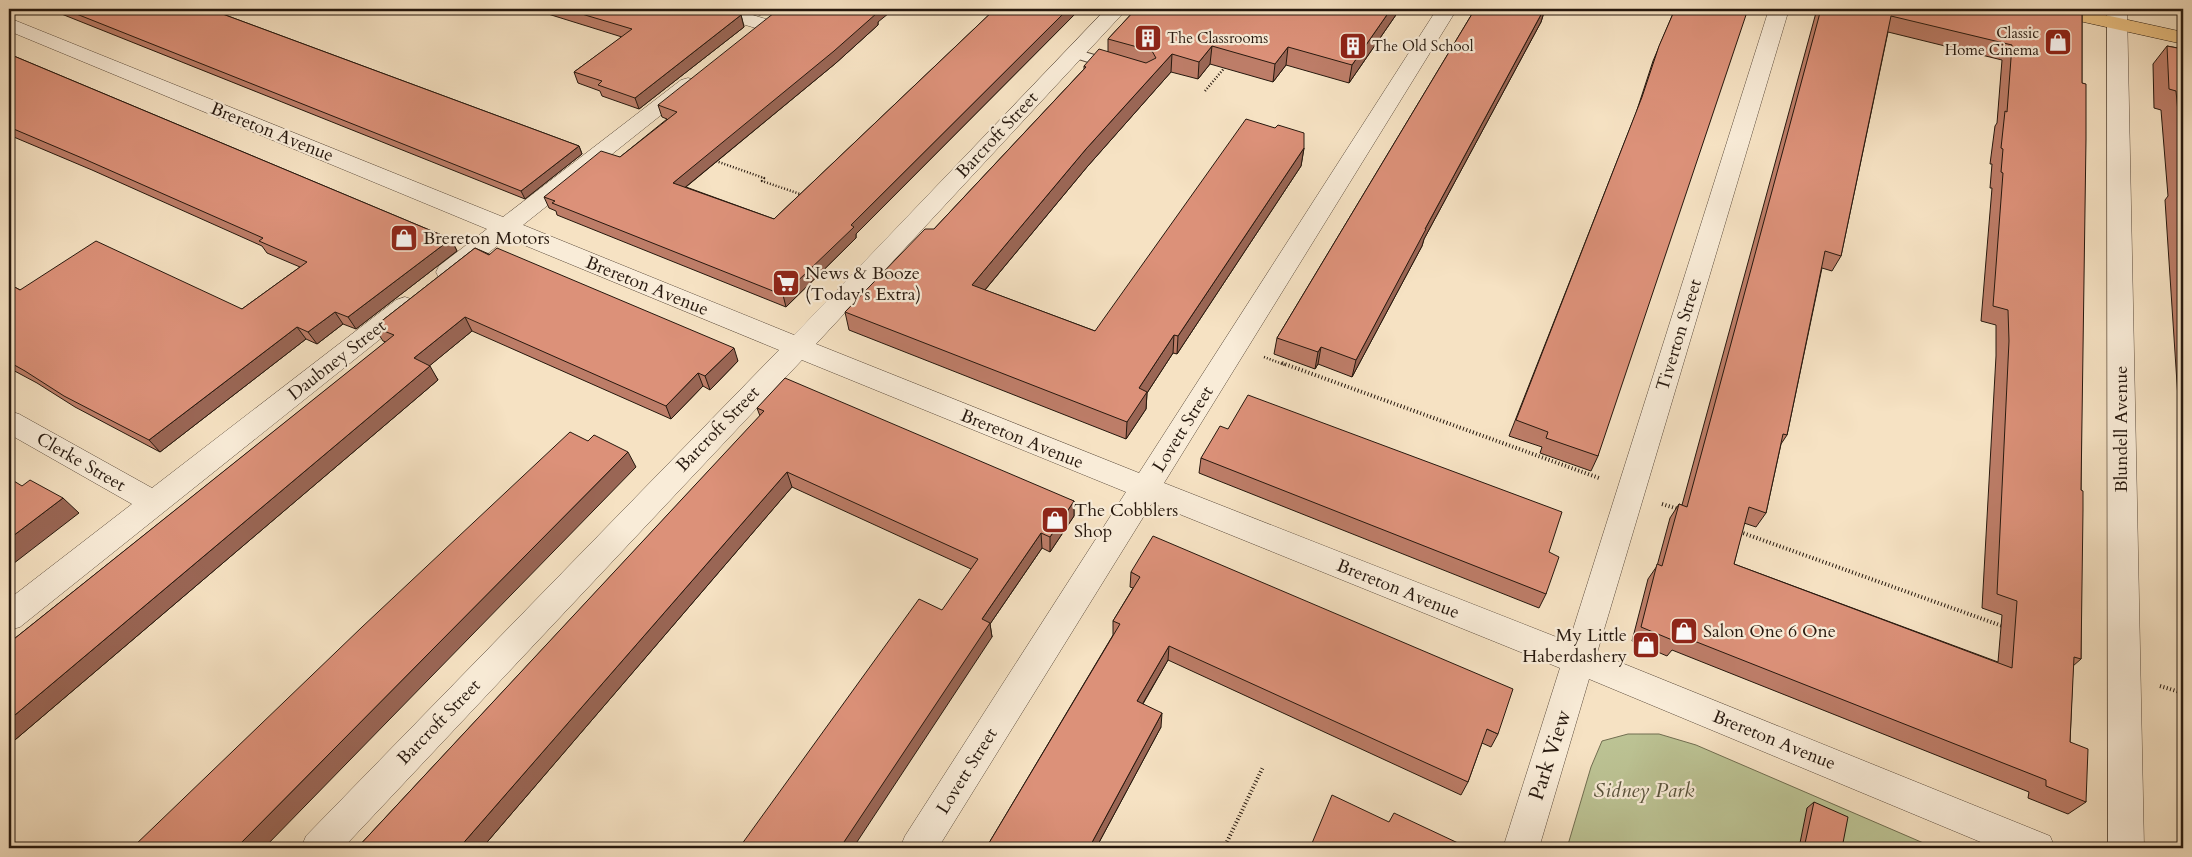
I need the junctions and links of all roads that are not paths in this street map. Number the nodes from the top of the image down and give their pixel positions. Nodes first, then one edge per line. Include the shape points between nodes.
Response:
1 (712, 9) edge
2 (782, 9) edge
3 (1117, 9) edge
4 (1447, 9) edge
5 (1779, 9) edge
6 (2052, 9) edge
7 (2117, 16) edge
8 (9, 24) edge
9 (762, 24) junction
10 (2183, 38) edge
11 (739, 43) edge
12 (1074, 53) junction
13 (708, 68) edge
14 (1128, 69) edge
15 (505, 228) junction
16 (797, 346) junction
17 (9, 421) edge
18 (1144, 488) junction
19 (154, 503) junction
20 (9, 617) edge
21 (1580, 661) junction
22 (319, 848) edge
23 (918, 848) edge
24 (1521, 848) edge
25 (2037, 848) edge
26 (2126, 848) edge

1 - 9 street
2 - 9 street
3 - 12 street, Barcroft Street
4 - 18 street, Lovett Street
5 - 21 street, Tiverton Street
6 - 7 main road
7 - 10 main road
7 - 26 street, Blundell Avenue
8 - 15 street, Brereton Avenue
9 - 11 street
12 - 14 lane
12 - 16 street, Barcroft Street
13 - 15 street, Daubney Street
15 - 16 street, Brereton Avenue
15 - 19 street, Daubney Street
16 - 18 street, Brereton Avenue
16 - 22 street, Barcroft Street
17 - 19 street, Clerke Street
18 - 21 street, Brereton Avenue
18 - 23 street, Lovett Street
19 - 20 street, Daubney Street
21 - 24 street, Park View
21 - 25 street, Brereton Avenue

